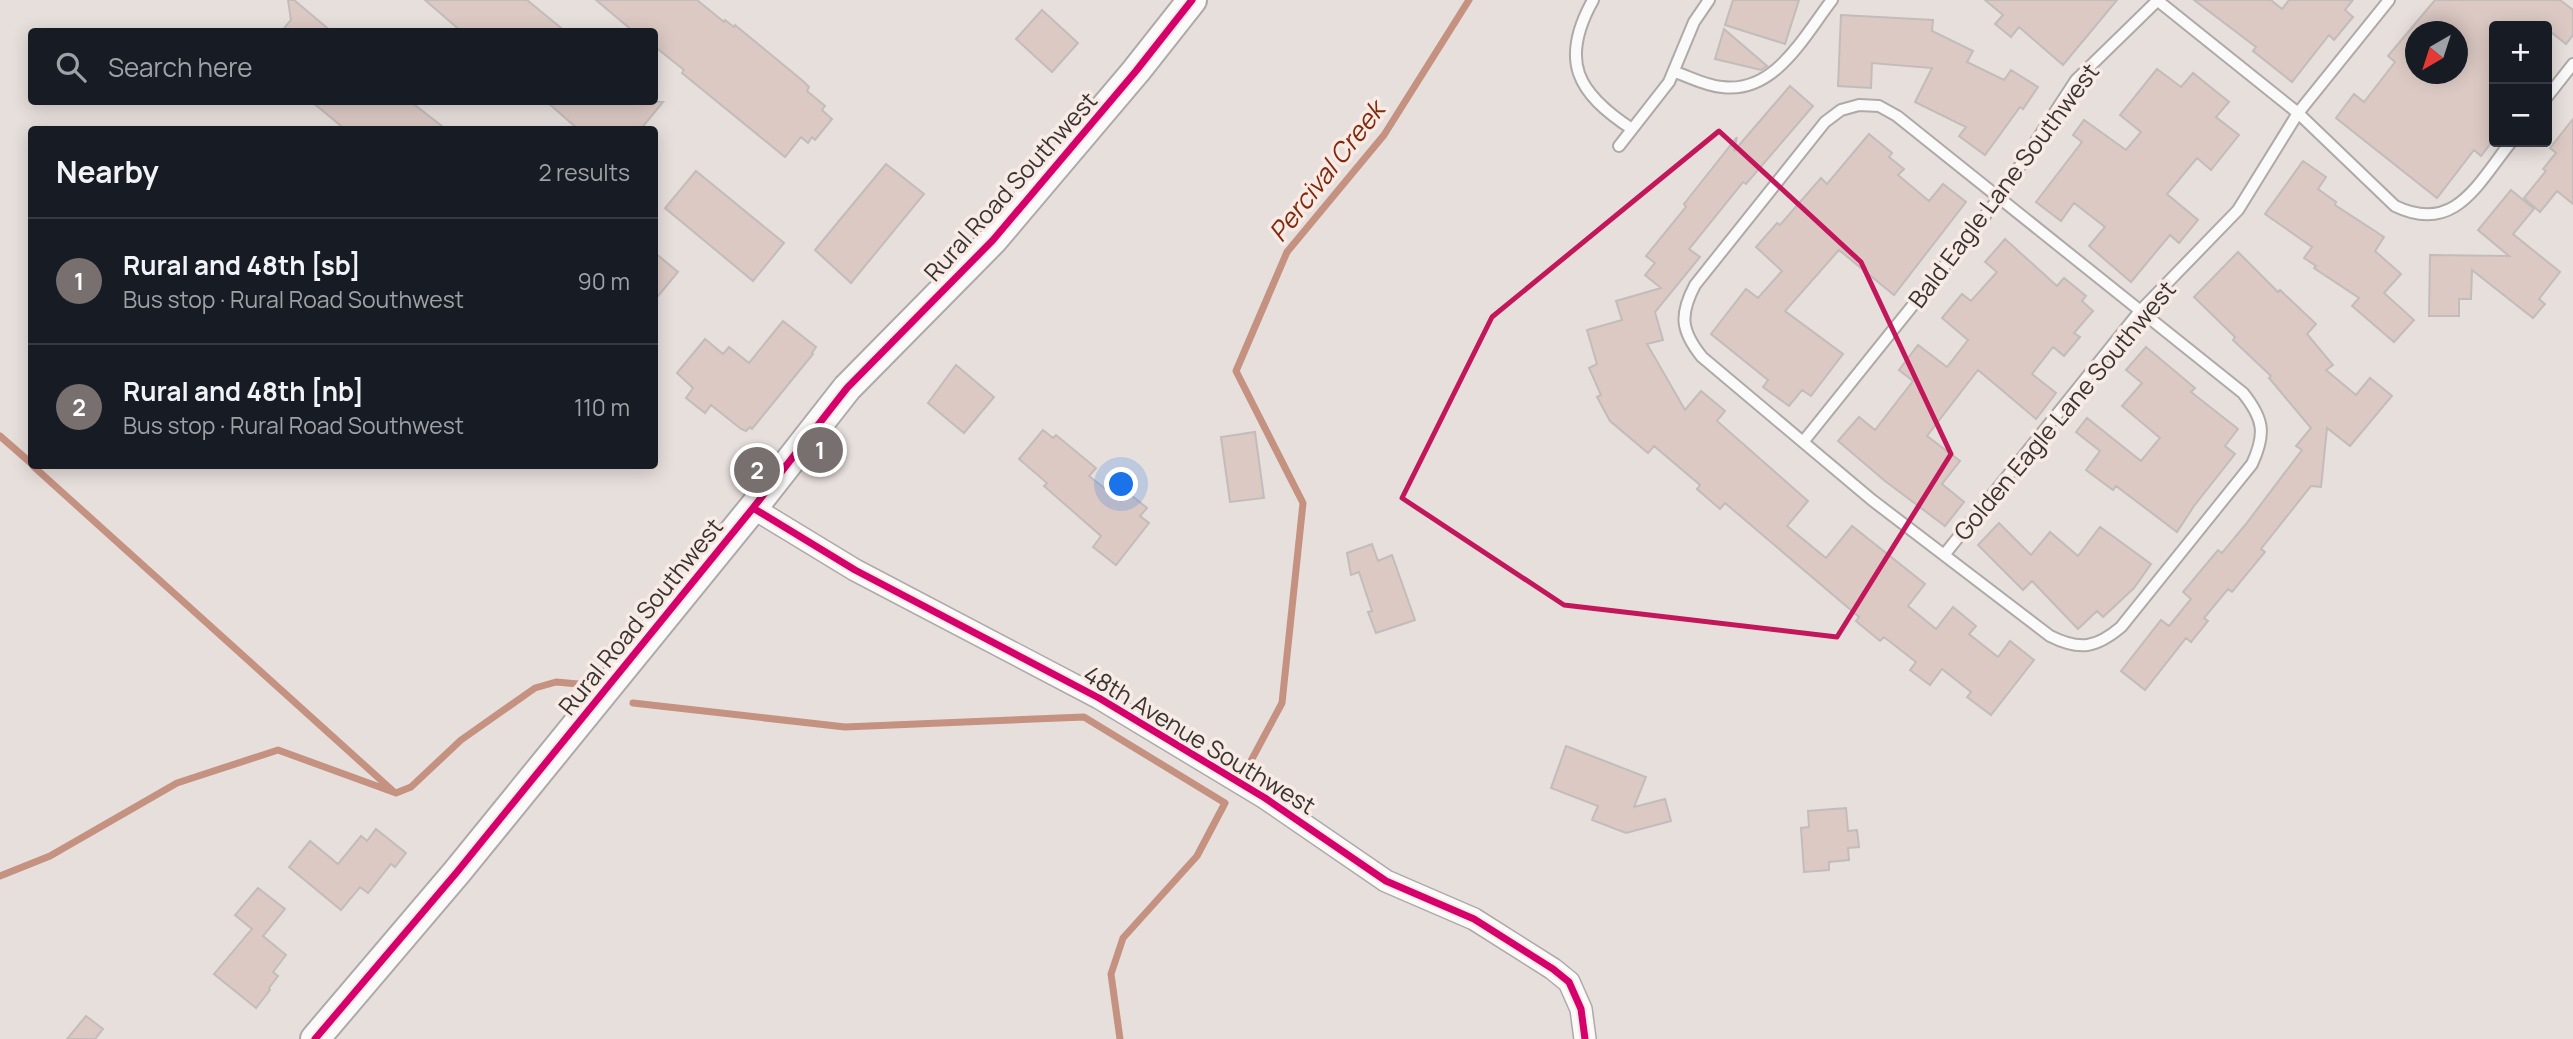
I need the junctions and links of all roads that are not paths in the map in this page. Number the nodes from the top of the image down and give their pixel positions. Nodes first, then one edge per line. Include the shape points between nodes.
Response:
1 (1192, 0) edge
2 (1593, 0) edge
3 (1709, 0) edge
4 (1832, 0) edge
5 (2158, 0) edge
6 (2389, 0) edge
7 (2573, 64) edge
8 (1675, 72) junction
9 (2552, 91) edge
10 (2298, 113) junction
11 (1632, 129) junction
12 (1619, 146) dead end
13 (2507, 147) edge
14 (2000, 198) junction
15 (2140, 311) junction
16 (1803, 442) junction
17 (753, 508) junction
18 (1944, 555) junction
19 (315, 1039) edge
20 (1585, 1039) edge

1 - 17 street, Rural Road Southwest via 993,240 848,388
2 - 11 lane via 1574,46 1576,68 1602,106
3 - 8 lane via 1694,22
4 - 8 lane via 1768,78 1748,86 1722,88
5 - 10 lane
5 - 14 lane, Bald Eagle Lane Southwest via 2076,80
6 - 10 lane, Golden Eagle Lane Southwest
7 - 9 lane
8 - 11 lane
10 - 13 lane via 2395,206 2413,215 2433,216 2452,209
10 - 15 lane, Golden Eagle Lane Southwest via 2238,210
11 - 12 lane
14 - 15 lane
14 - 16 lane, Bald Eagle Lane Southwest
14 - 16 lane via 1879,106 1860,104 1841,110 1816,133 1695,285 1685,303 1684,322 1689,341 1702,357
15 - 18 lane, Golden Eagle Lane Southwest
15 - 18 lane via 2243,393 2262,427 2252,464 2200,530 2121,627 2106,640 2088,646 2068,645 2050,636
16 - 18 lane
17 - 19 street, Rural Road Southwest
17 - 20 street, 48th Avenue Southwest via 855,570 1099,698 1265,798 1386,881 1474,919 1569,982 1581,1009

